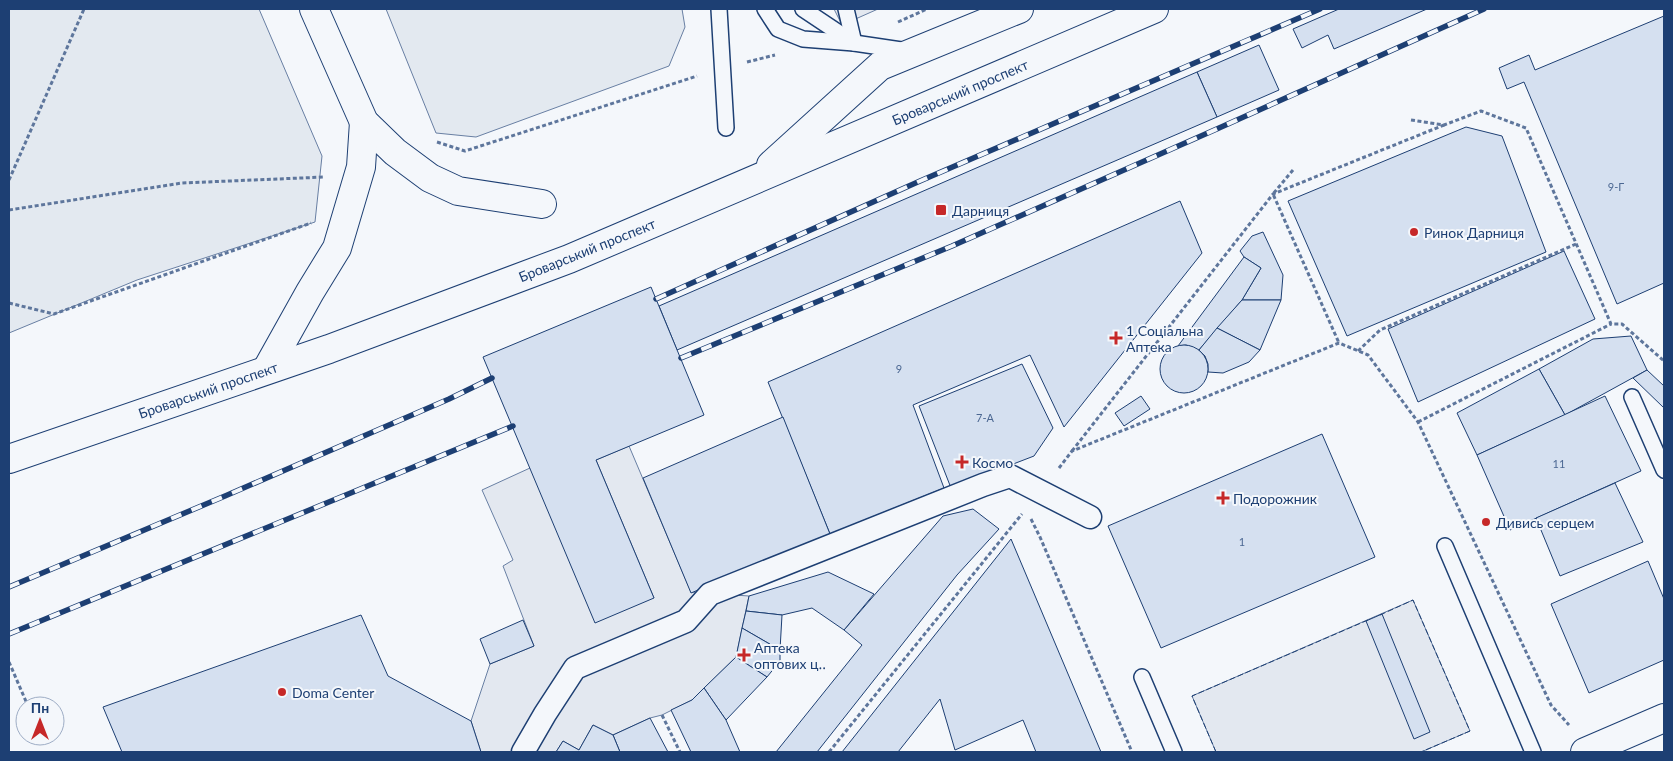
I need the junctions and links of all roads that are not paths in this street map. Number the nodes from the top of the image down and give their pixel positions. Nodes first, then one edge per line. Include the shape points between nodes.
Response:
1 (314, 9) edge
2 (719, 9) edge
3 (765, 9) edge
4 (803, 9) edge
5 (846, 9) edge
6 (1154, 9) edge
7 (1015, 10) edge
8 (854, 43) junction
9 (915, 52) junction
10 (364, 122) junction
11 (726, 128) dead end
12 (756, 179) junction
13 (542, 204) dead end
14 (267, 369) junction
15 (1632, 397) dead end
16 (9, 459) edge
17 (1664, 470) edge
18 (1090, 517) dead end
19 (1445, 546) dead end
20 (1142, 677) dead end
21 (1664, 718) edge
22 (1589, 751) edge
23 (523, 752) edge
24 (1174, 752) edge
25 (1533, 752) edge

1 - 10 main road
2 - 11 lane
3 - 8 lane via 778,29 803,39
4 - 8 lane
5 - 8 lane
6 - 12 main road, Броварський проспект
7 - 9 main road
8 - 9 lane
9 - 12 main road via 880,66
10 - 13 main road via 395,152 430,178 458,191
10 - 14 main road via 361,168 338,248
12 - 14 main road, Броварський проспект via 569,259
14 - 16 main road, Броварський проспект
15 - 17 lane
18 - 23 street via 1010,476 710,594 686,621 575,668
19 - 25 lane
20 - 24 lane
21 - 22 main road

